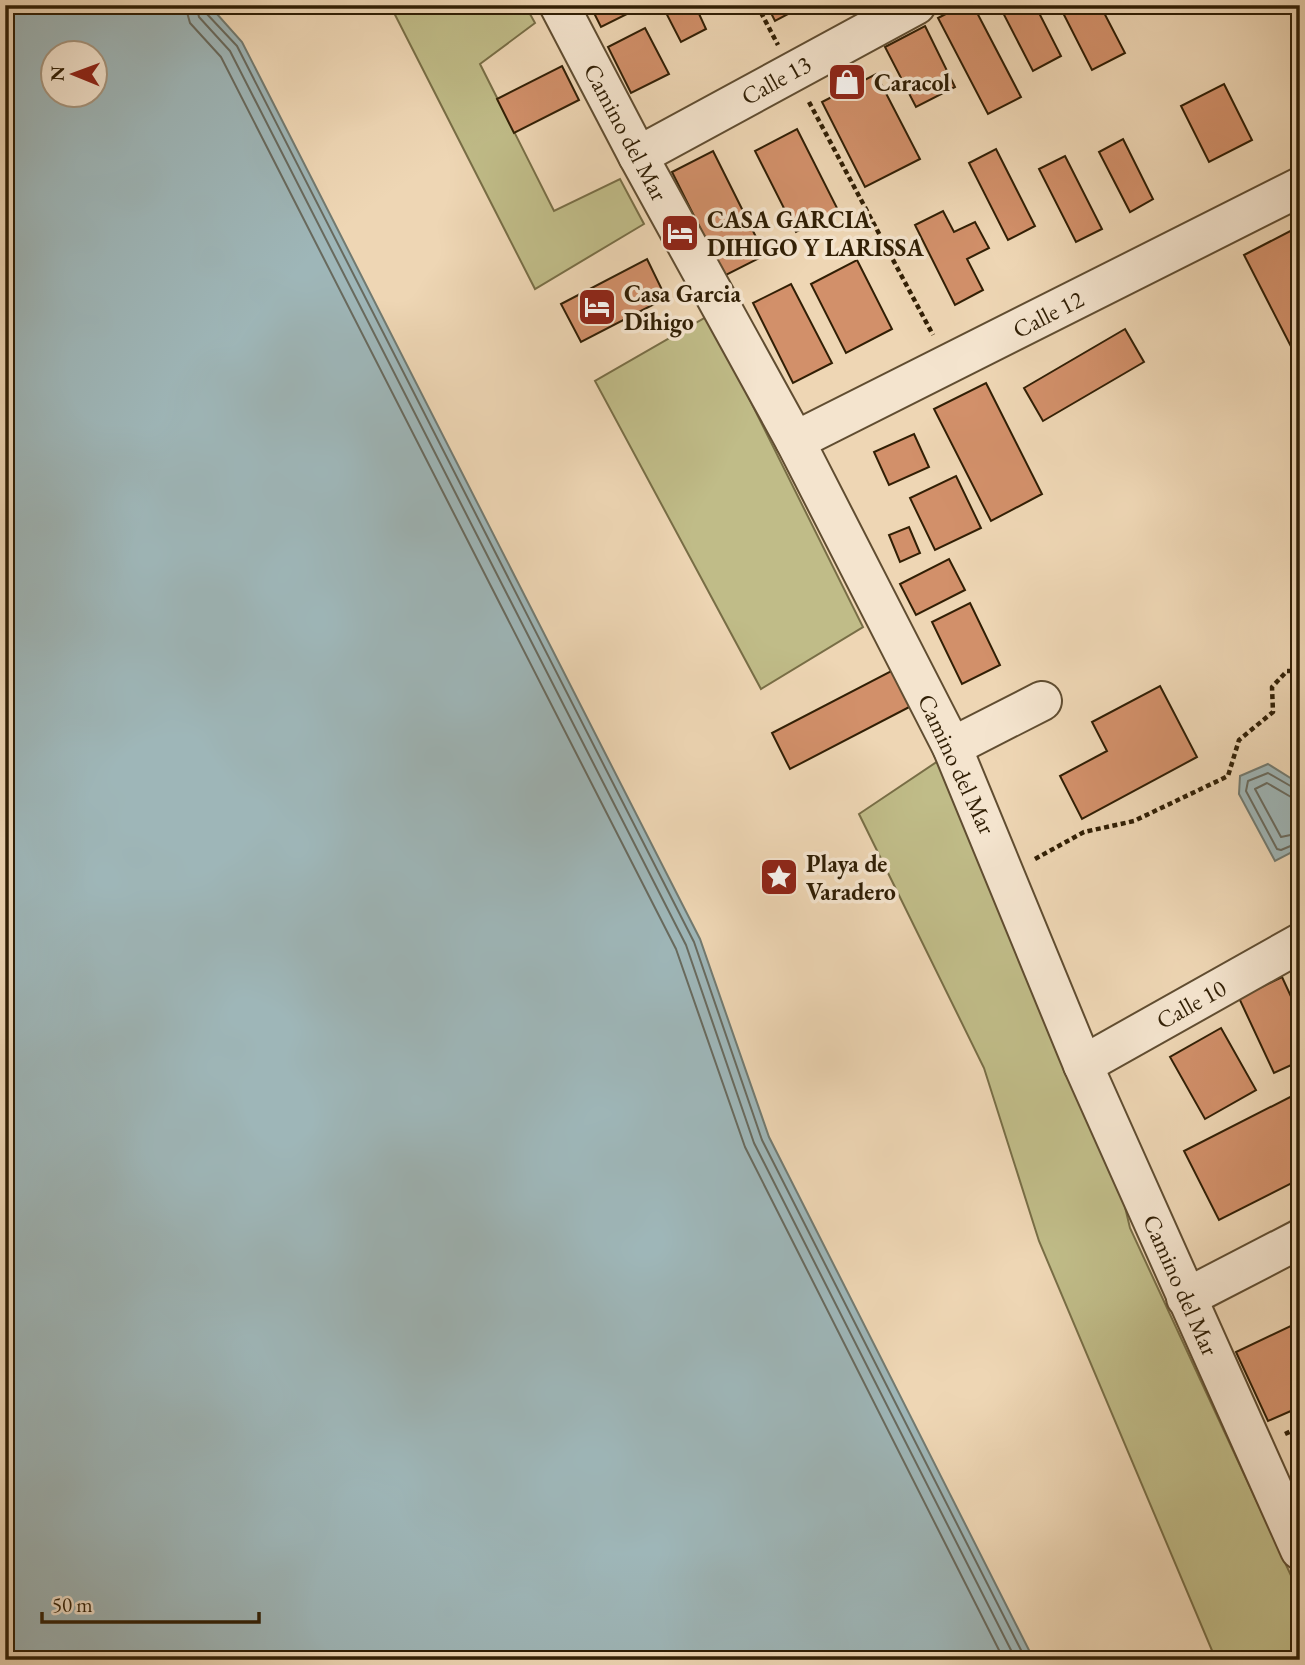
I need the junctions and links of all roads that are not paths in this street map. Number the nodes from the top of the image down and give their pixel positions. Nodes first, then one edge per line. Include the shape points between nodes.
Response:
1 (559, 5) edge
2 (916, 5) edge
3 (638, 156) junction
4 (1300, 187) edge
5 (795, 441) junction
6 (1042, 701) dead end
7 (952, 747) junction
8 (1300, 943) edge
9 (1083, 1065) junction
10 (1300, 1239) edge
11 (1186, 1298) junction
12 (1300, 1550) edge

1 - 3 street, Camino del Mar
2 - 3 street, Calle 13
3 - 5 street, Camino del Mar
4 - 5 street, Calle 12
5 - 7 street, Camino del Mar
6 - 7 street
7 - 9 street, Camino del Mar
8 - 9 street, Calle 10
9 - 11 street, Camino del Mar
10 - 11 street
11 - 12 street, Camino del Mar

